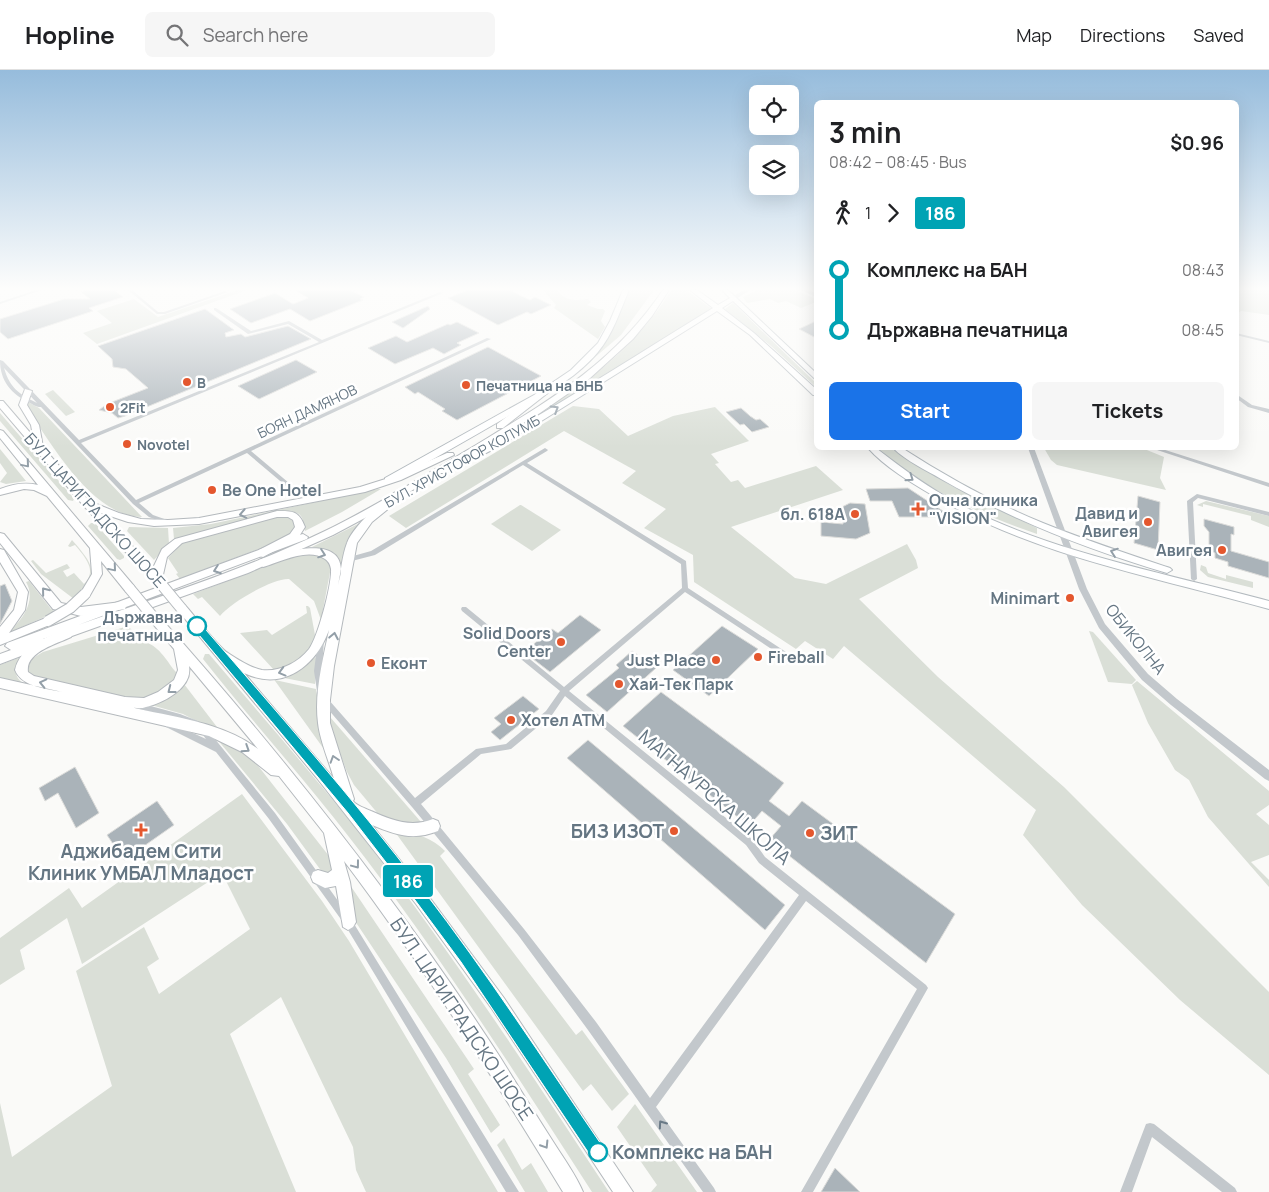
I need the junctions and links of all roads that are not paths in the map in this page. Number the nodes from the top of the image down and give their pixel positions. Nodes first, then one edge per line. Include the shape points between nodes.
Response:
1 (322, 342) edge
2 (482, 342) edge
3 (601, 342) edge
4 (618, 342) edge
5 (622, 342) edge
6 (664, 342) edge
7 (760, 342) edge
8 (779, 342) edge
9 (1, 361) edge
10 (814, 375) edge
11 (814, 391) edge
12 (544, 392) junction
13 (27, 395) junction
14 (1239, 397) edge
15 (0, 403) edge
16 (44, 408) junction
17 (1269, 412) edge
18 (500, 426) junction
19 (0, 432) edge
20 (77, 444) junction
21 (40, 448) junction
22 (545, 450) dead end
23 (875, 450) edge
24 (900, 450) edge
25 (1032, 450) edge
26 (1160, 450) edge
27 (247, 451) junction
28 (450, 455) junction
29 (523, 463) junction
30 (420, 482) junction
31 (1269, 485) edge
32 (376, 486) junction
33 (406, 490) junction
34 (0, 492) edge
35 (300, 495) dead end
36 (52, 496) junction
37 (86, 503) junction
38 (135, 503) junction
39 (1269, 514) edge
40 (173, 524) junction
41 (1064, 535) junction
42 (0, 536) edge
43 (95, 546) junction
44 (1069, 550) junction
45 (0, 553) edge
46 (263, 558) junction
47 (348, 560) junction
48 (157, 579) junction
49 (1194, 580) junction
50 (685, 589) junction
51 (1264, 603) edge
52 (121, 606) junction
53 (464, 609) dead end
54 (0, 634) edge
55 (67, 634) junction
56 (322, 639) junction
57 (0, 642) edge
58 (180, 647) junction
59 (0, 651) edge
60 (784, 654) dead end
61 (222, 655) junction
62 (0, 659) edge
63 (0, 683) edge
64 (564, 691) junction
65 (324, 700) junction
66 (125, 702) junction
67 (145, 715) junction
68 (202, 728) junction
69 (218, 749) junction
70 (1269, 776) edge
71 (299, 790) junction
72 (415, 804) junction
73 (351, 807) junction
74 (327, 826) junction
75 (433, 826) junction
76 (340, 870) junction
77 (318, 878) junction
78 (806, 894) junction
79 (348, 922) junction
80 (650, 1107) junction
81 (513, 1192) edge
82 (574, 1192) edge
83 (624, 1192) edge
84 (710, 1192) edge
85 (807, 1192) edge
86 (1126, 1192) edge
87 (1231, 1192) edge

1 - 20 street
2 - 27 street, БОЯН ДАМЯНОВ
3 - 12 main road, БУЛ. ХРИСТОФОР КОЛУМБ via 572,372
4 - 18 main road via 576,376
5 - 30 main road via 602,364 561,396
30 -> 6 main road, БУЛ. ХРИСТОФОР КОЛУМБ via 501,441
7 - 11 main road
8 - 10 main road
9 - 13 street, БУЛ. ЦАРИГРАДСКО ШОСЕ
9 - 13 street, БУЛ. ЦАРИГРАДСКО ШОСЕ via 1,370 16,392
12 - 18 main road
12 - 32 main road, БУЛ. ХРИСТОФОР КОЛУМБ
13 - 16 street, БУЛ. ЦАРИГРАДСКО ШОСЕ
13 - 16 street, БУЛ. ЦАРИГРАДСКО ШОСЕ
13 - 21 main road via 24,409 35,425
14 - 17 street via 1250,406
15 - 21 main road, БУЛ. ЦАРИГРАДСКО ШОСЕ
16 - 20 street, БУЛ. ЦАРИГРАДСКО ШОСЕ
18 - 28 main road, БУЛ. ХРИСТОФОР КОЛУМБ
19 -> 36 main road, БУЛ. ЦАРИГРАДСКО ШОСЕ
20 - 38 street, БУЛ. ЦАРИГРАДСКО ШОСЕ
21 - 37 main road, БУЛ. ЦАРИГРАДСКО ШОСЕ
22 - 29 street
23 -> 44 main road via 916,482 959,507 993,523
24 - 41 main road via 970,493
25 - 41 street, ОБИКОЛНА
26 - 31 street
27 - 35 street
27 - 38 street, БОЯН ДАМЯНОВ
28 - 32 main road
28 - 46 main road, БУЛ. ХРИСТОФОР КОЛУМБ via 344,517
29 - 47 street via 372,553
29 - 50 street via 684,563
30 - 33 main road, БУЛ. ХРИСТОФОР КОЛУМБ
32 -> 40 main road via 290,505
33 - 46 main road, БУЛ. ХРИСТОФОР КОЛУМБ via 327,534
33 - 47 main road via 360,529
34 - 36 main road via 30,486
36 - 43 main road, БУЛ. ЦАРИГРАДСКО ШОСЕ
37 - 40 main road via 122,519
37 - 48 main road, БУЛ. ЦАРИГРАДСКО ШОСЕ
38 - 40 street, БУЛ. ЦАРИГРАДСКО ШОСЕ via 151,516
39 - 49 street via 1197,496 1190,501
41 - 44 street, ОБИКОЛНА
49 -> 41 main road
52 -> 42 main road via 80,612 58,606
43 - 57 main road, bridge via 97,574 85,594 48,621
43 -> 58 main road, БУЛ. ЦАРИГРАДСКО ШОСЕ, bridge
44 - 51 main road
44 - 70 street, ОБИКОЛНА via 1098,618 1144,677
45 - 54 main road via 23,592 20,609
46 - 48 highway via 294,536 300,527 297,518 290,514 276,514 180,541 161,557
46 -> 52 main road, БУЛ. ХРИСТОФОР КОЛУМБ
46 - 55 main road, БУЛ. ХРИСТОФОР КОЛУМБ via 162,600
46 -> 56 main road via 310,551 322,553 334,561 336,570
65 -> 47 main road
48 - 61 main road, БУЛ. ЦАРИГРАДСКО ШОСЕ, bridge
49 - 51 main road
50 - 60 street
50 - 64 street
52 - 59 main road
53 - 64 street, МАГНАУРСКА ШКОЛА
55 - 62 main road
66 -> 55 main road via 24,676 22,665 28,656
56 -> 61 main road via 306,662 277,674 255,672
56 - 65 street via 318,671
58 -> 66 main road via 183,676 175,687 151,701
58 - 71 main road, БУЛ. ЦАРИГРАДСКО ШОСЕ
61 - 73 main road, БУЛ. ЦАРИГРАДСКО ШОСЕ
63 - 67 main road
64 - 72 street via 549,713 508,747 479,751
64 - 78 street, МАГНАУРСКА ШКОЛА via 749,842 762,860
65 - 72 street
73 -> 65 main road via 324,723
66 - 68 street via 180,717
67 - 68 main road
67 - 69 street
68 - 69 street
68 -> 71 main road via 247,748
69 - 77 street
71 - 74 main road, БУЛ. ЦАРИГРАДСКО ШОСЕ
72 - 75 street
73 - 75 main road via 393,826 418,831
73 - 83 main road, БУЛ. ЦАРИГРАДСКО ШОСЕ via 456,943
74 - 76 main road
74 -> 82 main road, БУЛ. ЦАРИГРАДСКО ШОСЕ via 430,967
75 - 80 street via 521,932
76 - 77 main road via 332,880
76 - 79 main road
77 - 79 street
78 - 80 street
78 - 85 street, МАГНАУРСКА ШКОЛА via 922,988
79 - 81 street
84 -> 80 street
86 - 87 street via 1150,1128

